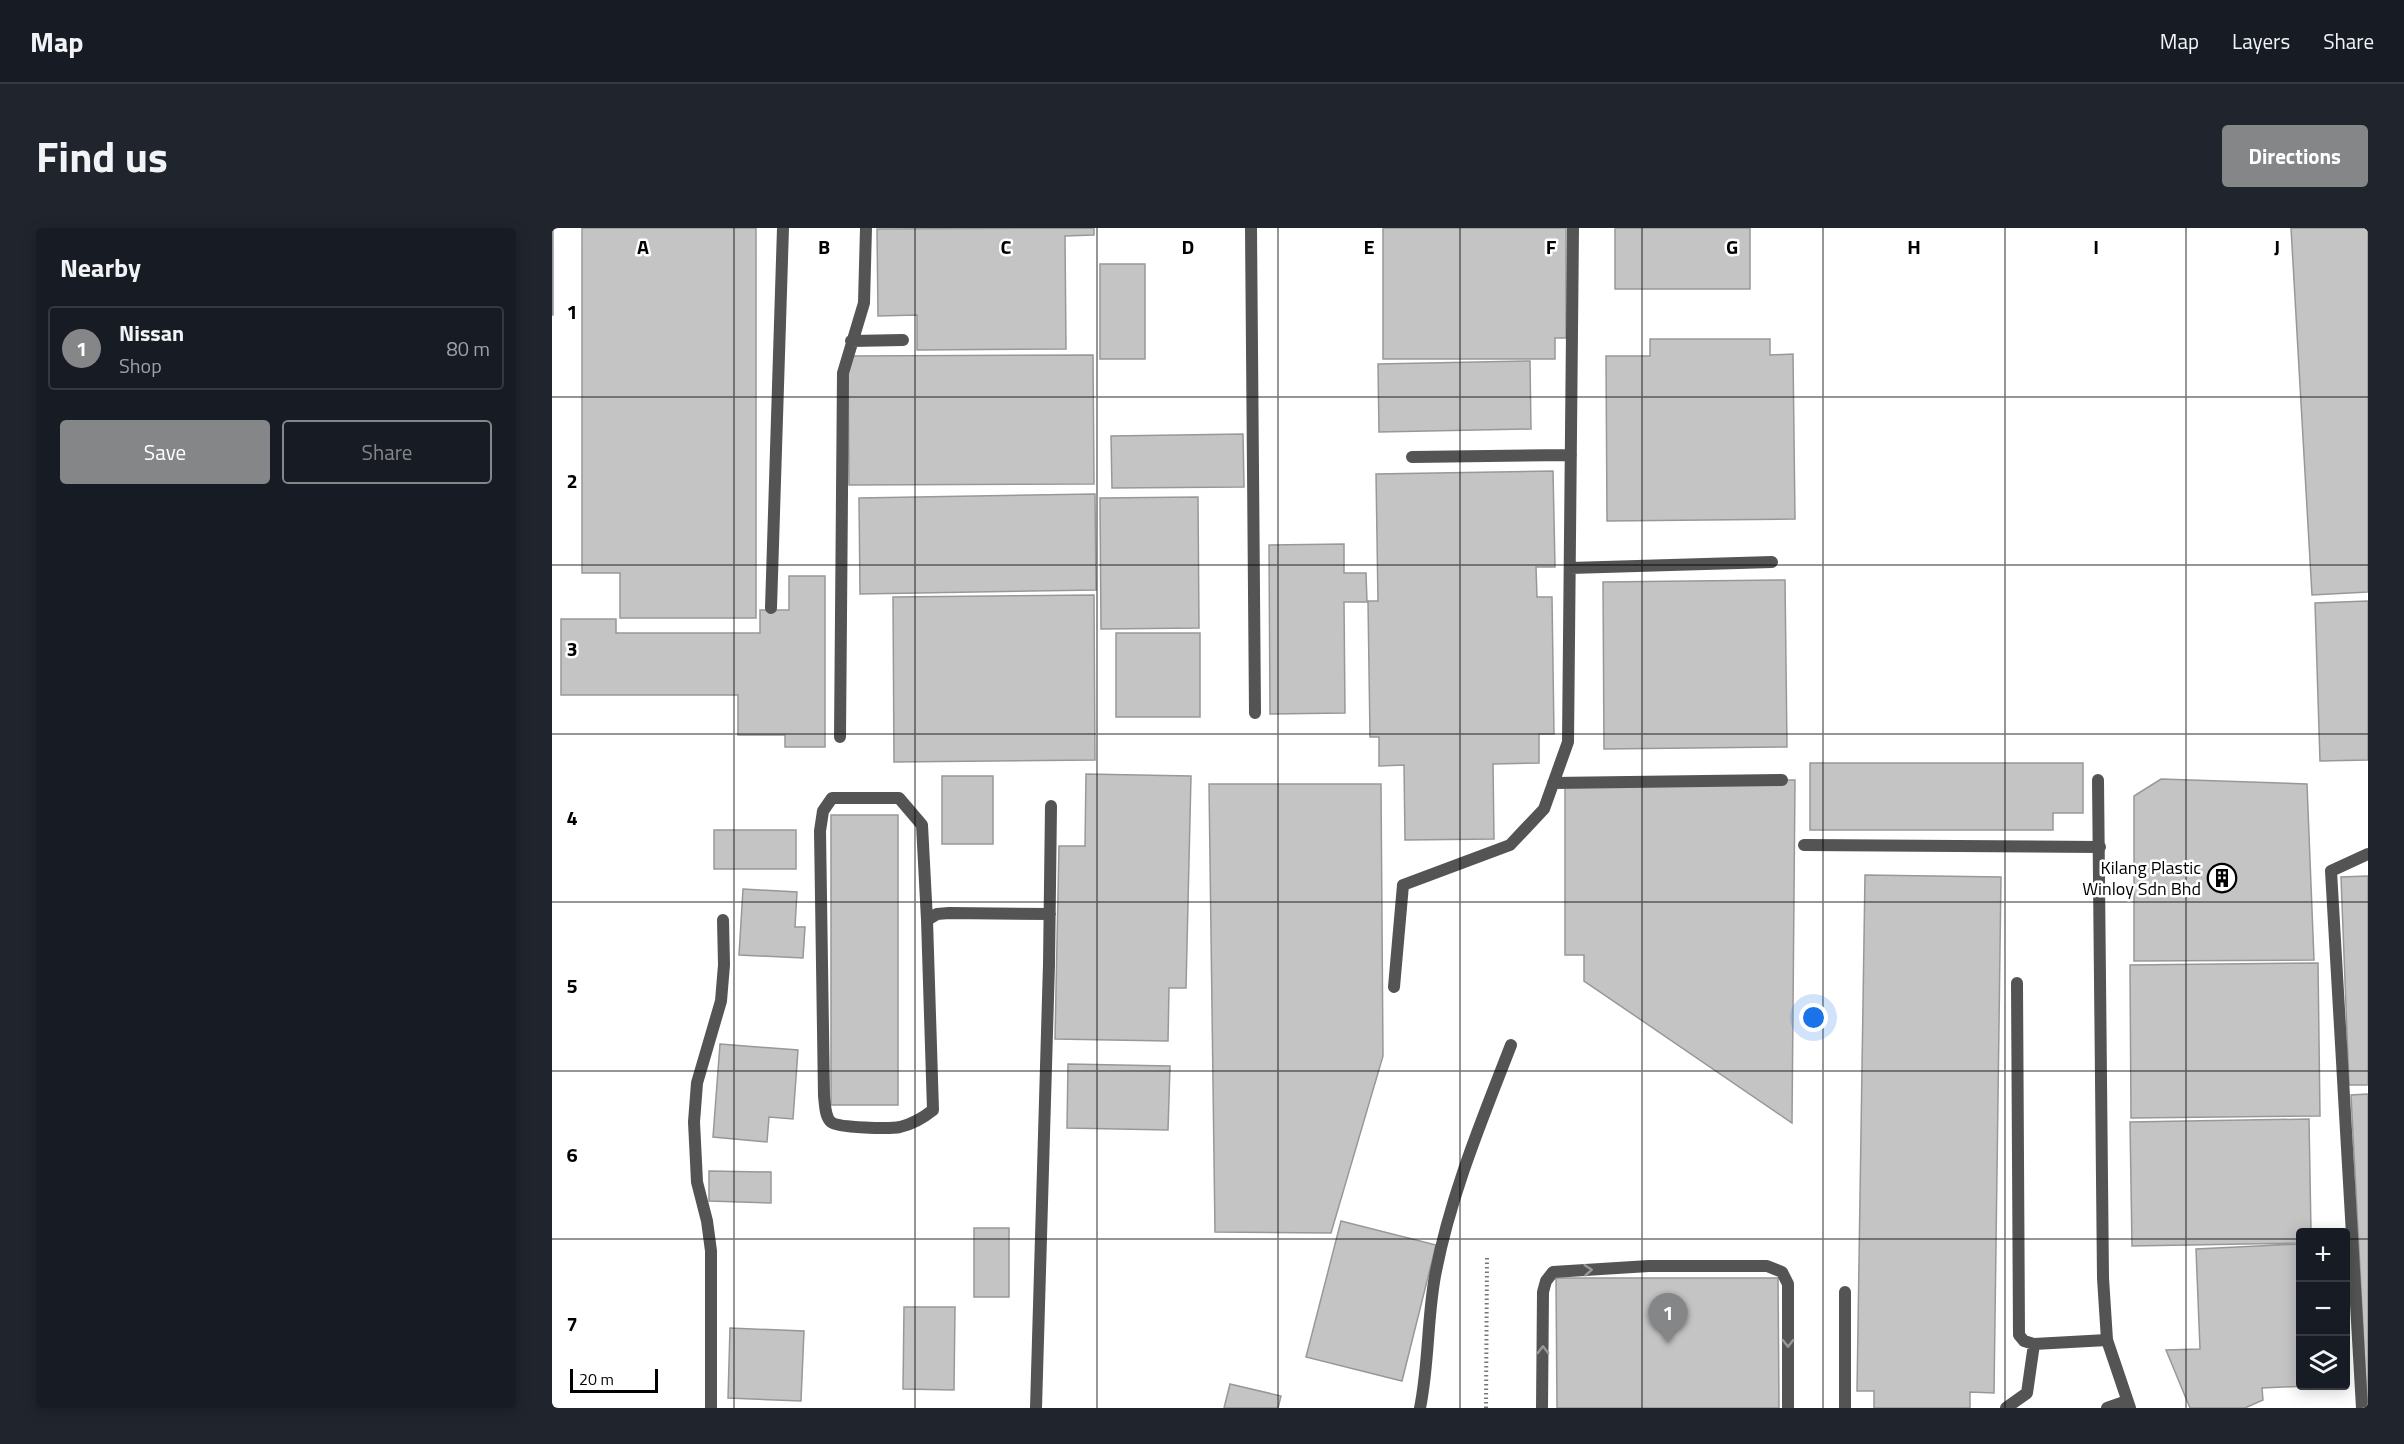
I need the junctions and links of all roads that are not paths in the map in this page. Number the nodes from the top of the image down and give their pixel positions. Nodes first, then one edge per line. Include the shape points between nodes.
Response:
1 (783, 228) edge
2 (866, 228) edge
3 (1251, 228) edge
4 (1573, 228) edge
5 (903, 340) dead end
6 (851, 341) junction
7 (1571, 455) junction
8 (1412, 458) dead end
9 (1772, 562) dead end
10 (1570, 568) junction
11 (771, 608) dead end
12 (1255, 712) dead end
13 (840, 737) dead end
14 (1782, 780) dead end
15 (2098, 780) dead end
16 (1553, 783) junction
17 (1051, 806) dead end
18 (1804, 844) dead end
19 (2100, 847) junction
20 (2368, 854) edge
21 (1050, 914) junction
22 (723, 920) dead end
23 (927, 920) junction
24 (2017, 983) dead end
25 (1394, 987) dead end
26 (1511, 1045) dead end
27 (1845, 1292) dead end
28 (2107, 1340) junction
29 (2034, 1344) junction
30 (2129, 1405) edge
31 (711, 1408) edge
32 (1036, 1408) edge
33 (1420, 1408) edge
34 (1542, 1408) edge
35 (1788, 1408) edge
36 (1845, 1408) edge
37 (2006, 1408) edge
38 (2107, 1408) edge
39 (2362, 1408) edge

1 - 11 street
2 - 6 street via 864,303
3 - 12 street
4 - 7 street
5 - 6 street
6 - 13 street via 843,373
7 - 8 street
7 - 10 street
9 - 10 street
10 - 16 street via 1568,742
14 - 16 street
15 - 19 street
16 - 25 street via 1544,809 1510,846 1403,885
17 - 21 street
18 - 19 street
19 - 28 street via 2103,1278
20 - 39 street via 2331,871
21 - 23 street via 949,913
21 - 32 street
22 - 31 street via 721,1001 697,1083 694,1122 697,1182 711,1251
23 - 23 street via 922,825 918,819 899,798 832,798 823,811 820,831 824,1096 827,1118 833,1124 899,1128 933,1110
24 - 29 street via 2019,1335
26 - 33 street via 1461,1174 1435,1276
27 - 36 street
28 - 29 street
28 - 30 street
29 - 37 street via 2027,1393
30 - 38 street
34 -> 35 street via 1546,1281 1553,1272 1649,1266 1767,1266 1782,1272 1788,1284

